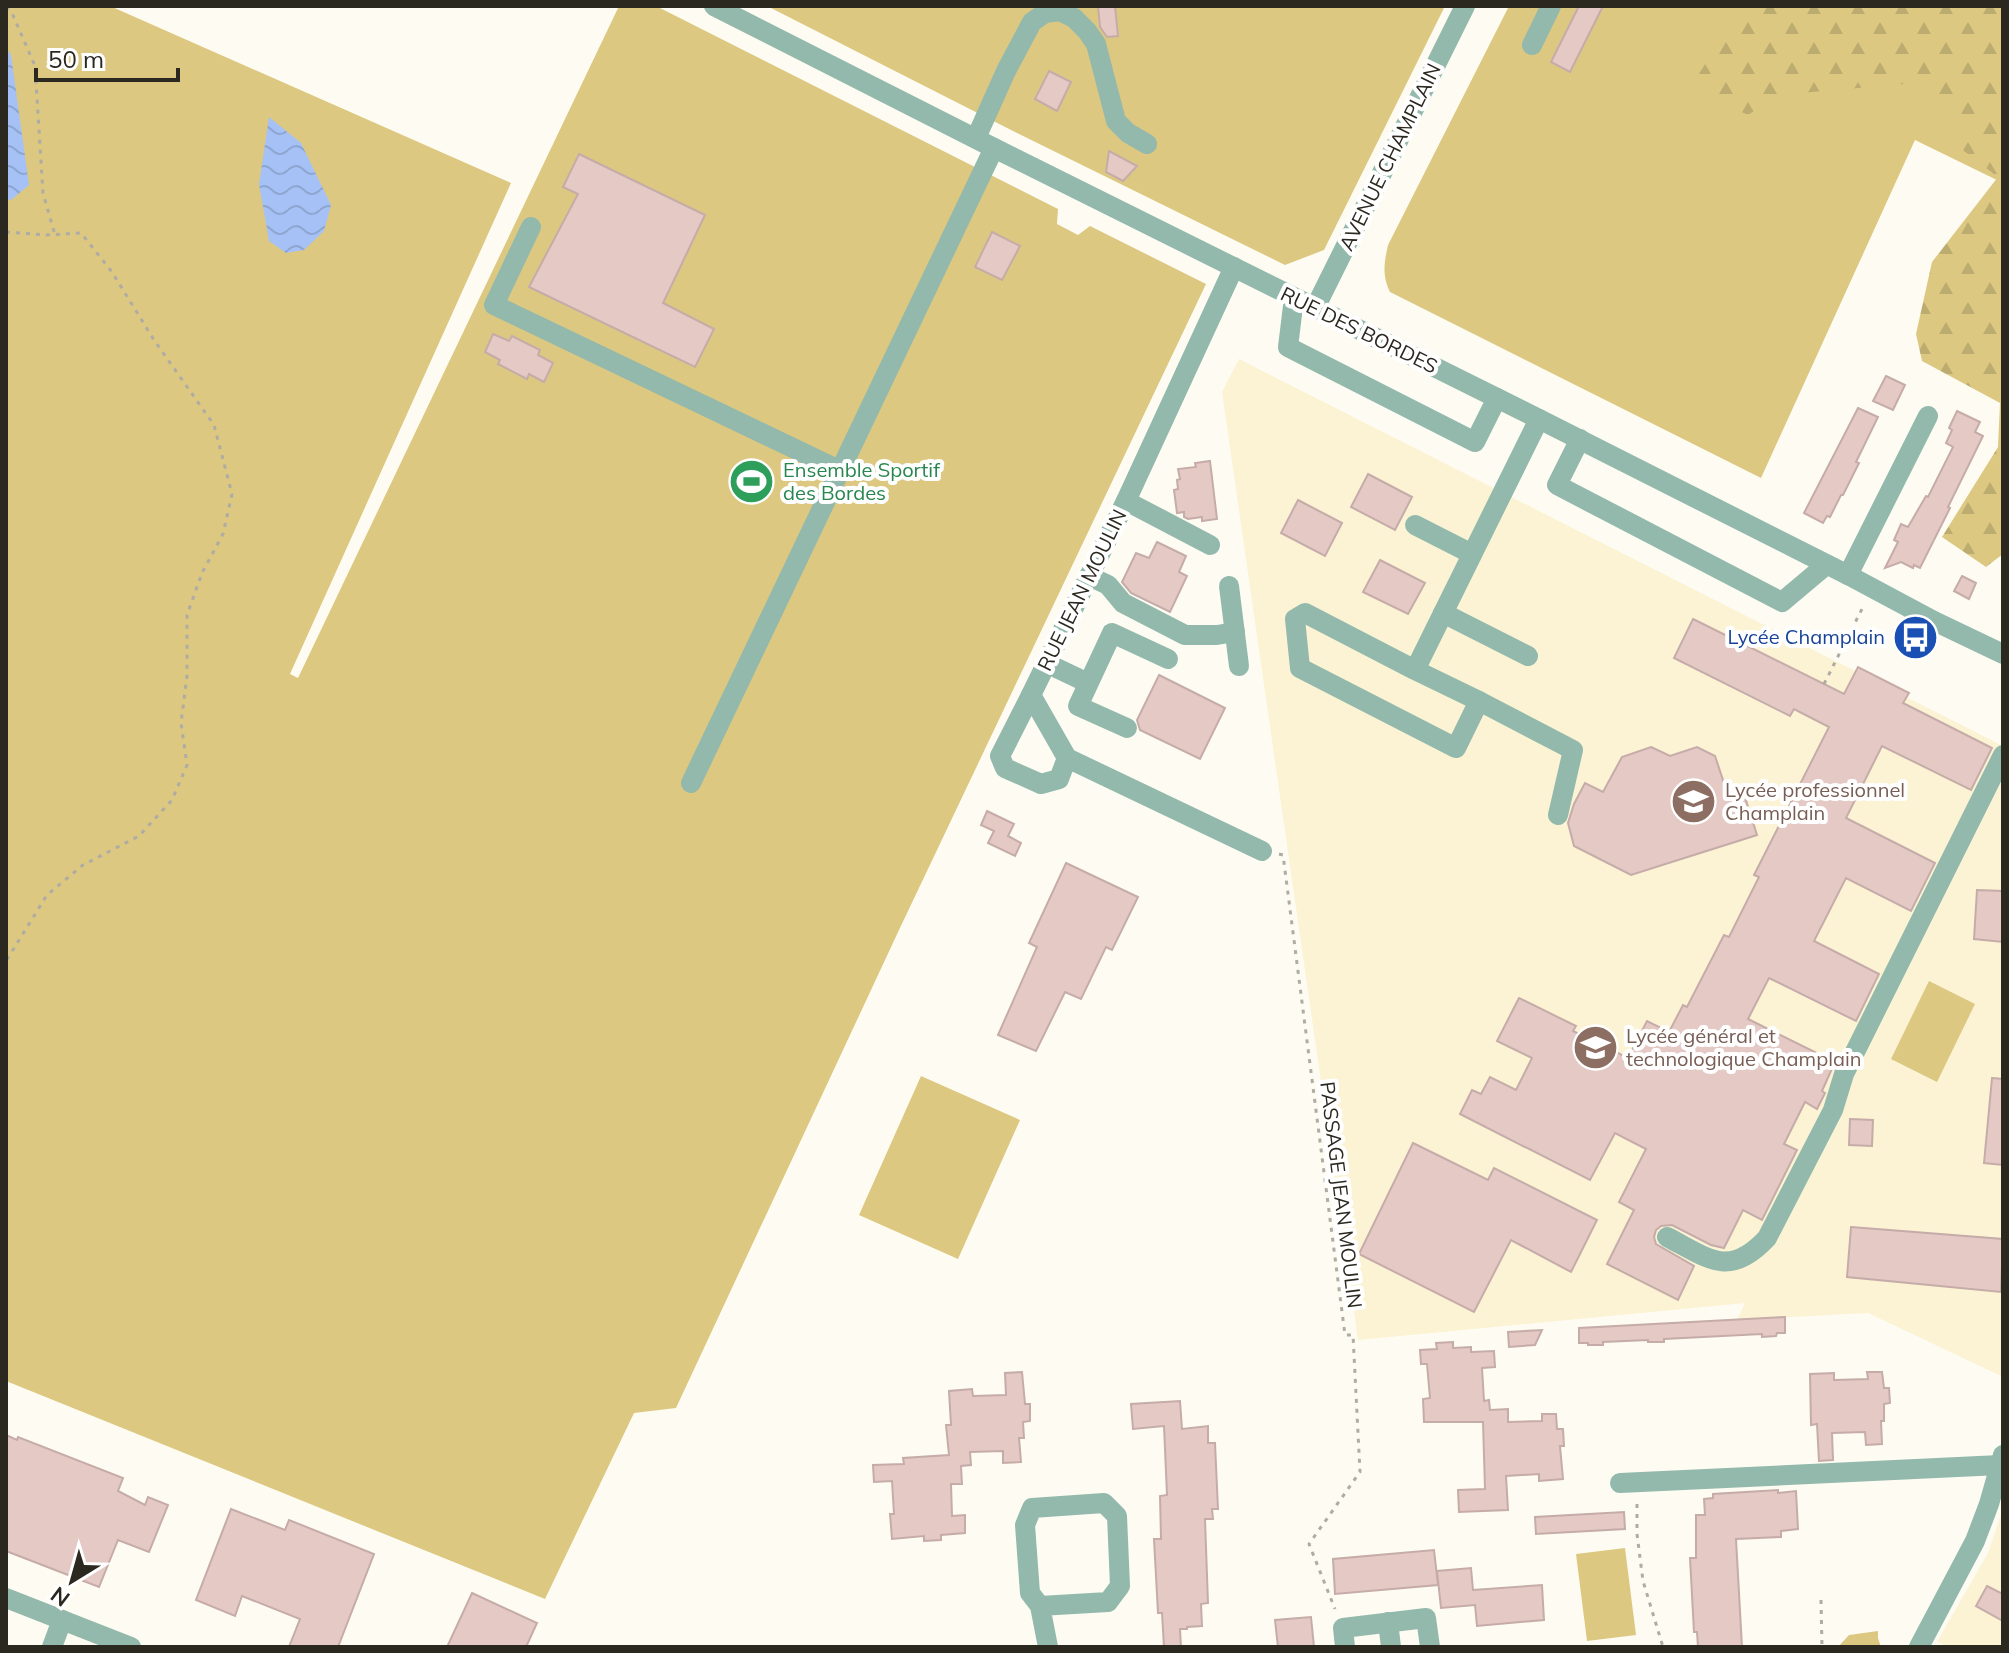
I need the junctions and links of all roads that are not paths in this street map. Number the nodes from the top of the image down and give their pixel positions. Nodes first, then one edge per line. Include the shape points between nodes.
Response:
1 (714, 6) edge
2 (1465, 6) edge
3 (1551, 6) edge
4 (1532, 45) dead end
5 (985, 143) junction
6 (1147, 144) dead end
7 (531, 227) dead end
8 (1234, 267) junction
9 (1294, 298) junction
10 (1315, 308) junction
11 (1497, 398) junction
12 (1928, 416) dead end
13 (1539, 419) junction
14 (1580, 439) junction
15 (841, 471) junction
16 (1126, 501) junction
17 (1415, 525) dead end
18 (1210, 545) dead end
19 (1472, 554) junction
20 (1826, 565) junction
21 (1848, 575) junction
22 (1089, 576) junction
23 (1229, 586) dead end
24 (1443, 613) junction
25 (1235, 632) junction
26 (2003, 654) edge
27 (1528, 656) dead end
28 (1168, 659) dead end
29 (1046, 663) junction
30 (1239, 666) dead end
31 (1415, 670) junction
32 (1088, 683) junction
33 (1031, 695) junction
34 (1479, 701) junction
35 (1127, 728) dead end
36 (2003, 755) edge
37 (1067, 758) junction
38 (691, 783) dead end
39 (1558, 815) dead end
40 (1262, 851) road end
41 (1667, 1237) dead end
42 (2002, 1460) edge
43 (1620, 1483) dead end
44 (6, 1598) edge
45 (1040, 1606) junction
46 (62, 1620) junction
47 (1388, 1622) junction
48 (1344, 1637) edge
49 (52, 1647) edge
50 (131, 1647) edge
51 (1048, 1647) edge
52 (1391, 1647) edge
53 (1430, 1647) edge
54 (1919, 1647) edge

1 - 5 street, RUE DES BORDES
2 - 10 street, AVENUE CHAMPLAIN
3 - 4 street
5 - 6 street via 1006,71 1032,22 1060,11 1074,18 1096,44 1116,121
5 - 8 street, RUE DES BORDES
5 - 15 street
7 - 15 street via 494,305
8 - 9 street, RUE DES BORDES
8 - 16 street, RUE JEAN MOULIN
9 - 10 street, RUE DES BORDES
9 - 11 street via 1288,347 1475,442
10 - 11 street, RUE DES BORDES
11 - 13 street, RUE DES BORDES
12 - 21 street
13 - 14 street, RUE DES BORDES
13 - 19 street
14 - 20 street, RUE DES BORDES
14 - 20 street via 1557,485 1782,602
15 - 38 street
16 - 18 street
16 - 22 street, RUE JEAN MOULIN
17 - 19 street
19 - 24 street
20 - 21 street, RUE DES BORDES
21 - 26 street, RUE DES BORDES
22 - 25 street via 1108,585 1123,603 1185,635
22 - 29 street, RUE JEAN MOULIN
23 - 25 street
24 - 27 street
24 - 31 street
25 - 30 street
28 - 32 street via 1112,633
29 - 32 street
29 - 33 street, RUE JEAN MOULIN
31 - 34 street
31 - 34 street via 1305,613 1295,619 1300,668 1456,748
32 - 35 street via 1078,706
33 - 37 street, RUE JEAN MOULIN
33 - 37 street via 1000,756 1005,768 1041,784 1059,779
34 - 39 street via 1573,750
36 - 41 street via 1767,1238 1729,1263
37 - 40 street
42 - 43 street
42 - 54 street via 1975,1541
44 - 46 street
45 - 45 street via 1108,1602 1120,1586 1117,1516 1104,1503 1032,1508 1025,1525 1030,1593
45 - 51 street
46 - 49 street
46 - 50 street
47 - 48 street
47 - 52 street
47 - 53 street via 1426,1618

